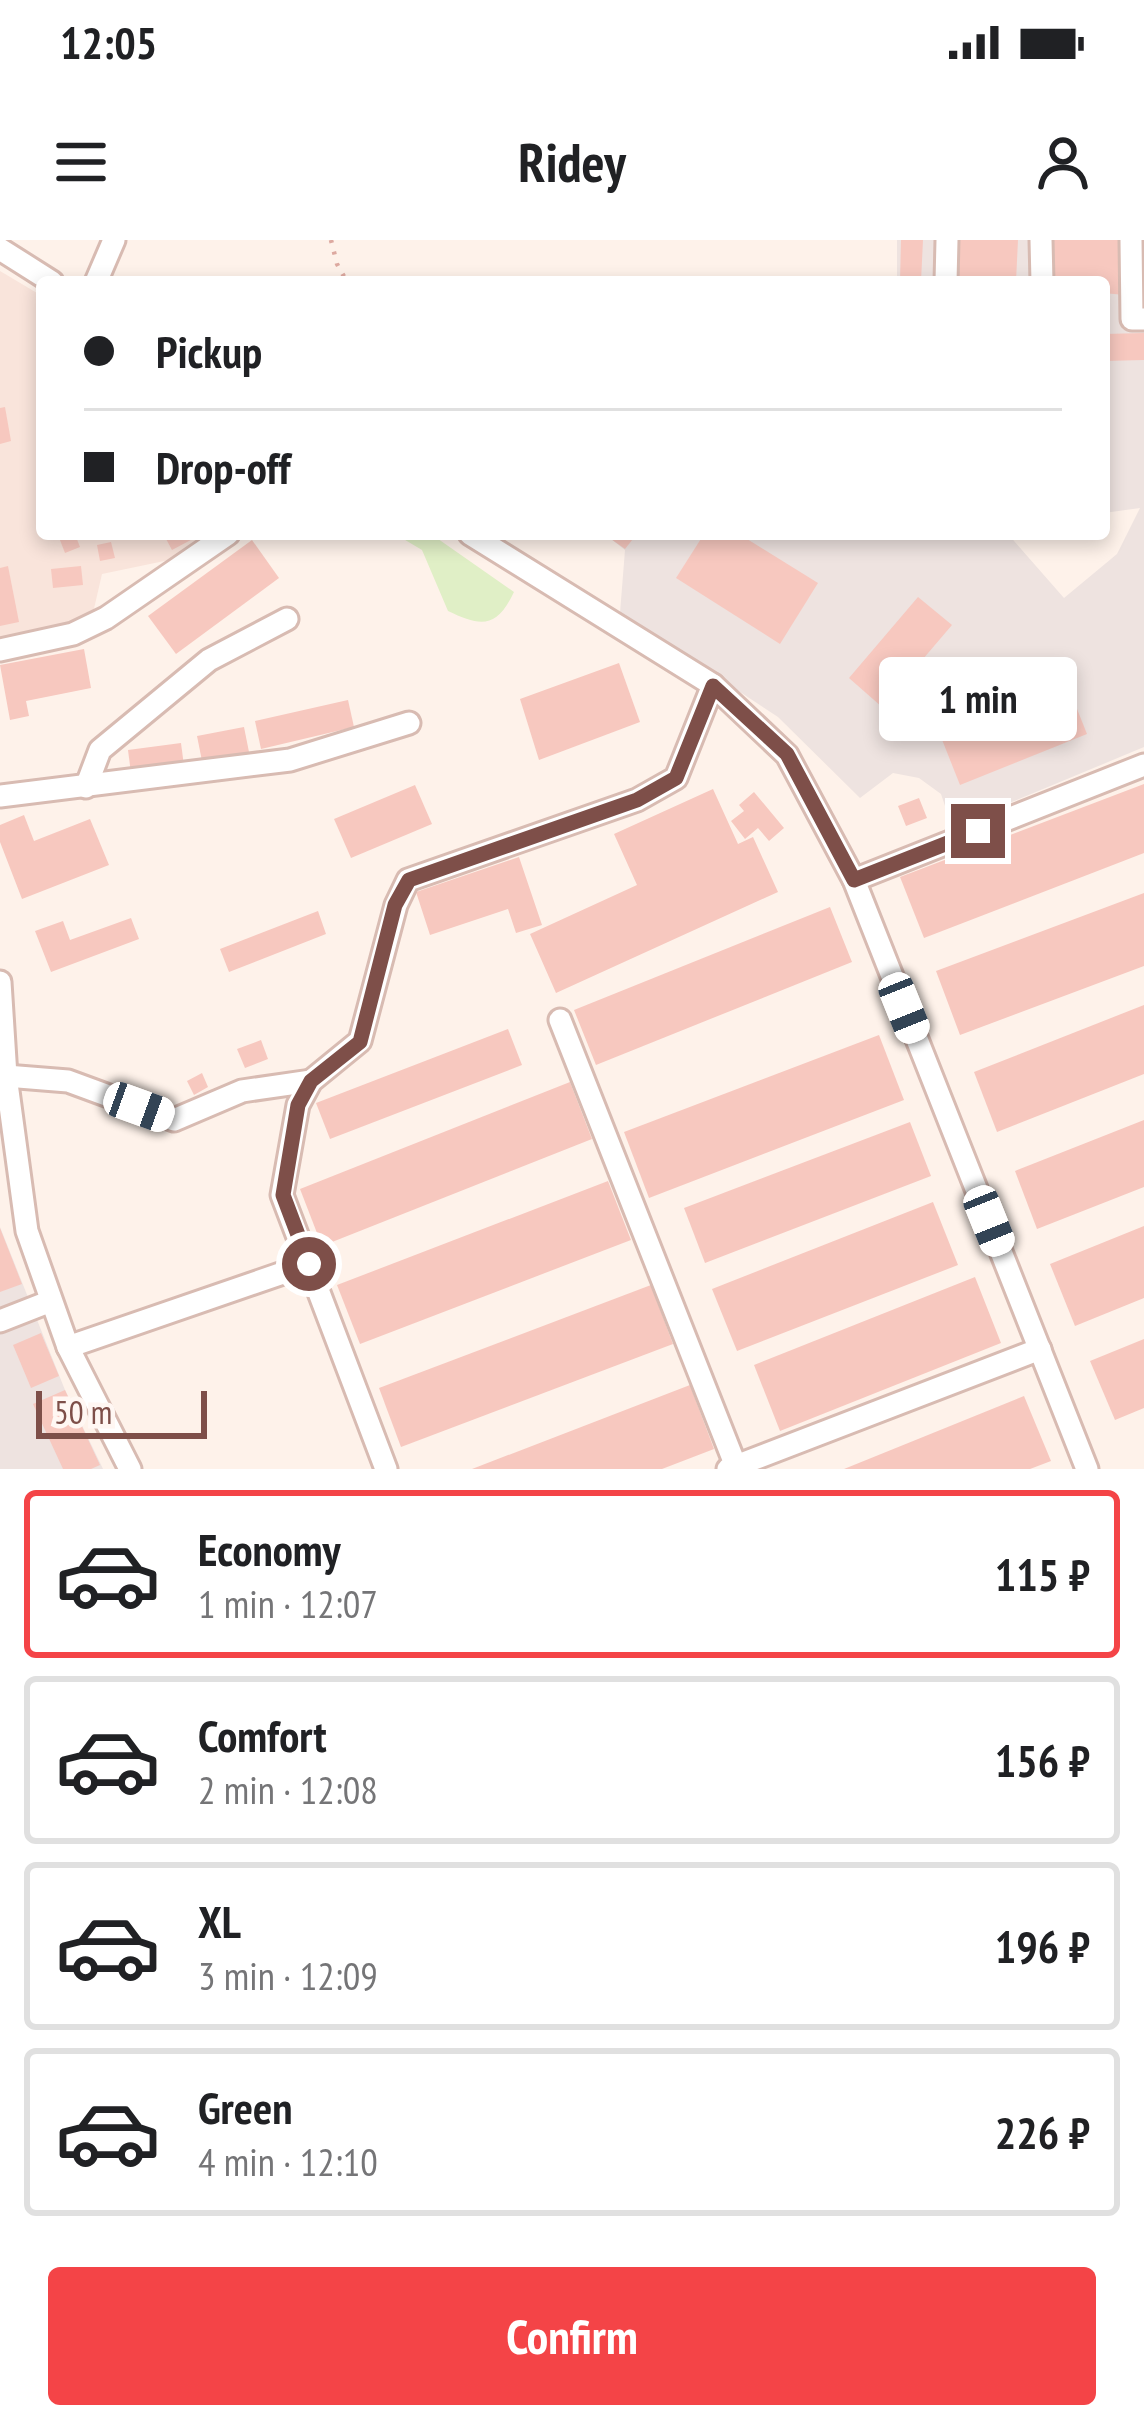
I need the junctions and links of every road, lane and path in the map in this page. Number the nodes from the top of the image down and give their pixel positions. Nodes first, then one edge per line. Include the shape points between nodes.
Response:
1 (114, 240) edge
2 (331, 240) edge
3 (947, 240) edge
4 (1042, 240) edge
5 (1131, 240) edge
6 (0, 249) edge
7 (43, 276) edge
8 (99, 276) edge
9 (344, 276) edge
10 (946, 276) edge
11 (1042, 276) edge
12 (1144, 319) edge
13 (219, 540) edge
14 (480, 540) edge
15 (287, 619) dead end
16 (0, 650) edge
17 (713, 686) junction
18 (409, 723) dead end
19 (1144, 764) edge
20 (86, 787) junction
21 (0, 796) edge
22 (854, 880) junction
23 (0, 982) edge
24 (560, 1020) dead end
25 (6, 1076) junction
26 (311, 1081) junction
27 (309, 1264) junction
28 (52, 1301) junction
29 (0, 1321) edge
30 (68, 1347) junction
31 (1040, 1348) junction
32 (733, 1468) edge
33 (130, 1469) edge
34 (386, 1469) edge
35 (1087, 1469) edge

1 - 8 street
2 - 9 path
3 - 10 street
4 - 11 street
5 - 12 street via 1132,319
6 - 7 street
13 - 16 street via 106,618
14 - 17 street
15 - 20 street via 209,660 100,750
17 - 22 street via 787,754
17 - 26 street via 676,778 637,800 409,880 395,905 360,1042
18 - 20 street via 290,760
19 - 22 street
20 - 21 street
22 - 31 street
23 - 25 street
24 - 32 street
25 - 26 street via 68,1081 174,1120 242,1091
25 - 28 street via 27,1231
26 - 27 street via 298,1105 283,1195
27 - 30 street
27 - 34 street
28 - 29 street
28 - 30 street
30 - 33 street
31 - 32 street
31 - 35 street

